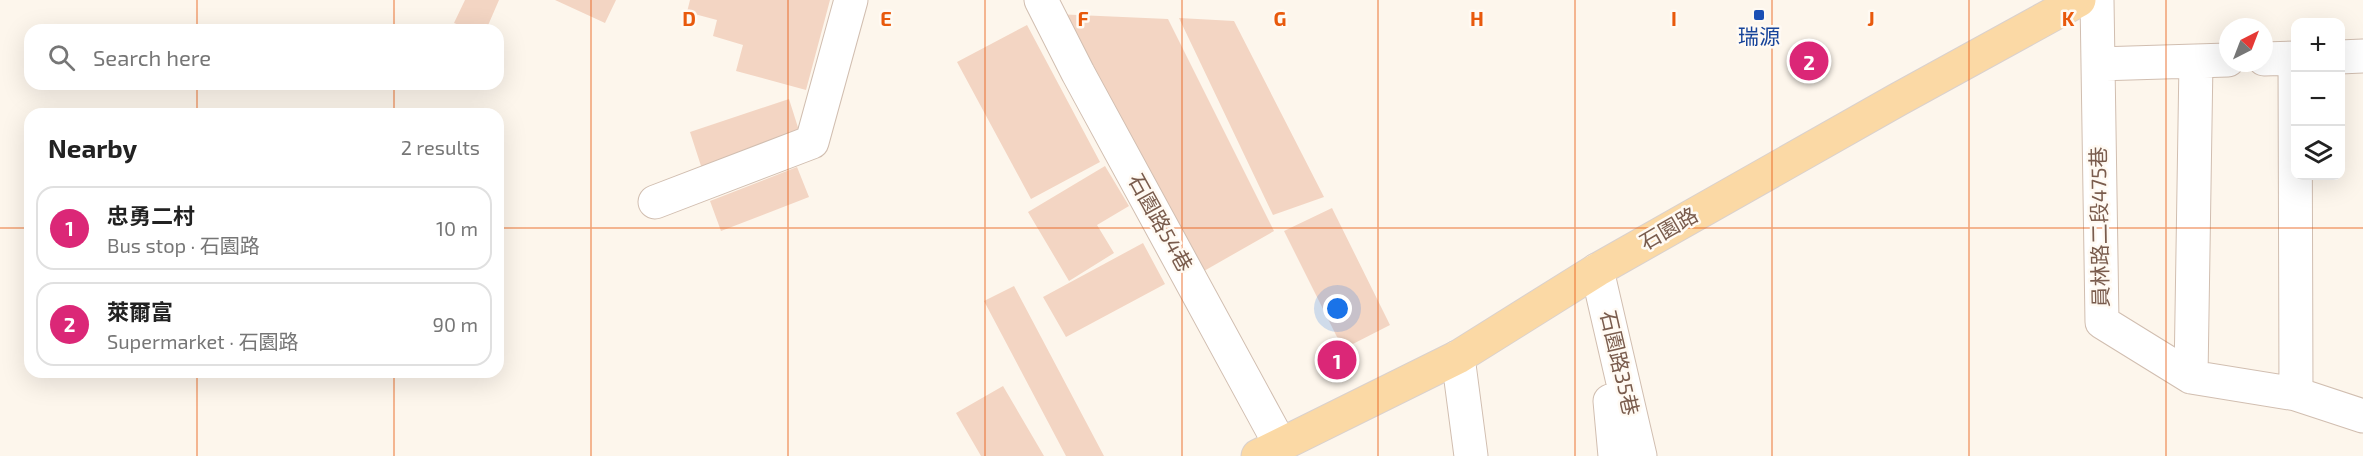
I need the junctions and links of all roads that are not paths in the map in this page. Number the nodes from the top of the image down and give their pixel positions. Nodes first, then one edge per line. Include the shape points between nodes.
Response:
1 (851, 0) edge
2 (1041, 0) edge
3 (2079, 0) edge
4 (2097, 0) edge
5 (2363, 56) edge
6 (2345, 57) edge
7 (2291, 58) edge
8 (2273, 59) edge
9 (2212, 60) edge
10 (2098, 64) junction
11 (2295, 72) edge
12 (655, 202) dead end
13 (1597, 270) junction
14 (1458, 357) junction
15 (2191, 377) junction
16 (2296, 394) junction
17 (2363, 416) edge
18 (1269, 450) edge
19 (1471, 456) edge
20 (1615, 456) edge
21 (1640, 456) edge

1 - 12 lane via 812,142
2 - 18 lane, 石園路54巷
3 - 13 main road, 石園路
4 - 10 lane, 員林路二段475巷
5 - 6 lane
7 - 8 lane
9 - 10 lane
9 - 15 lane
10 - 15 lane, 員林路二段475巷 via 2102,322
11 - 16 lane
13 - 14 main road, 石園路
13 - 20 lane
13 - 21 lane, 石園路35巷
14 - 18 main road, 石園路
14 - 19 lane
15 - 16 lane, 員林路二段475巷
16 - 17 lane, 員林路二段475巷

